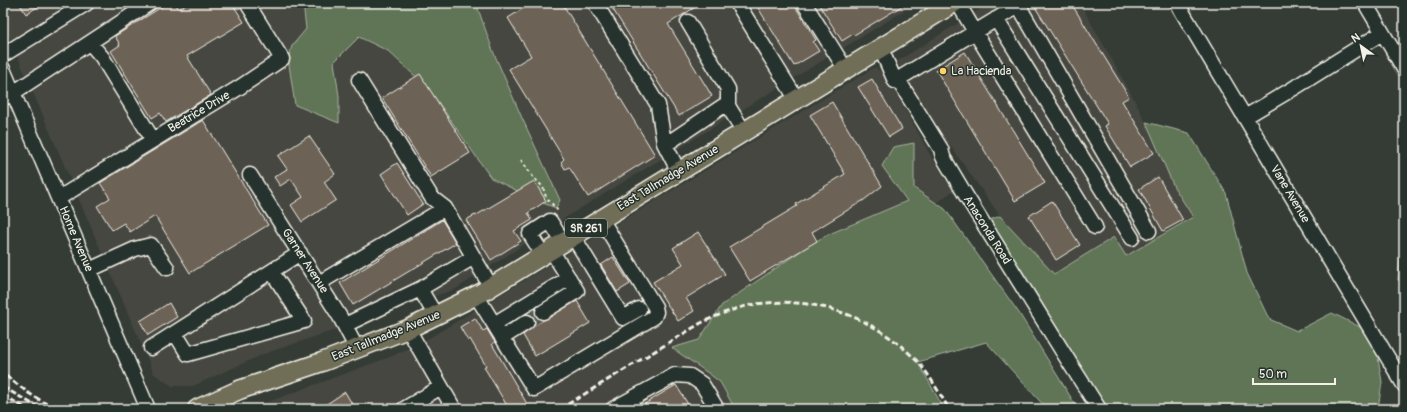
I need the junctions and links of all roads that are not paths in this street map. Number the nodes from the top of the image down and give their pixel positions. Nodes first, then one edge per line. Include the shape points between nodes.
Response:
1 (87, 3) edge
2 (150, 3) edge
3 (247, 3) edge
4 (595, 3) edge
5 (737, 3) edge
6 (804, 3) edge
7 (954, 3) edge
8 (958, 3) edge
9 (1177, 3) edge
10 (1365, 3) edge
11 (1020, 4) edge
12 (996, 19) junction
13 (688, 22) dead end
14 (975, 32) junction
15 (1382, 33) junction
16 (90, 43) junction
17 (881, 49) junction
18 (3, 55) edge
19 (3, 69) edge
20 (1404, 69) edge
21 (846, 70) junction
22 (359, 80) dead end
23 (895, 81) junction
24 (8, 95) edge
25 (797, 100) junction
26 (728, 106) junction
27 (1245, 116) junction
28 (744, 132) junction
29 (153, 140) junction
30 (665, 145) junction
31 (679, 172) junction
32 (250, 175) dead end
33 (59, 198) junction
34 (445, 208) junction
35 (601, 219) junction
36 (1095, 227) dead end
37 (1149, 231) dead end
38 (1132, 238) dead end
39 (558, 246) junction
40 (300, 254) junction
41 (474, 257) junction
42 (167, 268) dead end
43 (89, 270) junction
44 (272, 272) junction
45 (568, 278) junction
46 (319, 283) junction
47 (420, 289) junction
48 (484, 291) junction
49 (639, 309) dead end
50 (543, 312) tunnel mouth
51 (436, 316) junction
52 (527, 322) tunnel mouth
53 (494, 324) junction
54 (345, 326) junction
55 (408, 329) junction
56 (175, 333) junction
57 (502, 338) junction
58 (151, 348) dead end
59 (357, 349) junction
60 (1404, 385) edge
61 (441, 387) junction
62 (148, 409) edge
63 (197, 409) edge
64 (404, 409) edge
65 (454, 409) edge
66 (612, 409) edge
67 (717, 409) edge
68 (1100, 409) edge

1 - 18 street
2 - 16 street
3 - 29 street, Beatrice Drive via 282,60
4 - 30 street via 658,105
5 - 25 street
6 - 21 street
7 - 17 main road, East Tallmadge Avenue / SR 261
8 - 14 street
9 - 27 street, Vane Avenue
10 - 15 street
11 - 12 street
11 - 37 street
12 - 14 street
12 - 38 street
13 - 26 street via 728,89
14 - 23 street
14 - 36 street
15 - 20 street
15 - 27 street
16 - 24 street
16 - 29 street via 102,57
17 - 21 main road, East Tallmadge Avenue / SR 261
17 - 23 street, Anaconda Road
19 - 24 street, Home Avenue
21 - 25 main road, East Tallmadge Avenue / SR 261
22 - 34 street via 432,198
23 - 68 street, Anaconda Road via 900,83 965,194
24 - 33 street, Home Avenue
25 - 28 main road, East Tallmadge Avenue / SR 261
26 - 28 street
26 - 30 street via 723,106
27 - 60 street, Vane Avenue
28 - 31 main road, East Tallmadge Avenue / SR 261
29 - 33 street, Beatrice Drive
30 - 31 street
31 - 35 main road, East Tallmadge Avenue / SR 261
32 - 40 street, Garner Avenue
33 - 43 street, Home Avenue
34 - 41 street
34 - 46 street
35 - 39 main road, East Tallmadge Avenue / SR 261
35 - 57 street via 656,307 654,317 534,389
39 - 45 street
39 - 48 main road, East Tallmadge Avenue / SR 261
39 - 49 street via 624,318
40 - 44 street
40 - 46 street, Garner Avenue
41 - 47 street
41 - 48 street
42 - 43 street via 151,245 135,249
43 - 62 street, Home Avenue
44 - 56 street
44 - 56 street via 304,321 188,354
45 - 50 street via 577,291
45 - 53 street
46 - 54 street, Garner Avenue
47 - 51 street
47 - 54 street
48 - 51 main road, East Tallmadge Avenue / SR 261
48 - 53 street
51 - 55 main road, East Tallmadge Avenue / SR 261
52 - 57 street
53 - 57 street
54 - 59 street, Garner Avenue
55 - 59 main road, East Tallmadge Avenue / SR 261
55 - 61 street
56 - 58 street
59 - 63 main road, East Tallmadge Avenue / SR 261 via 239,390
61 - 64 street
61 - 65 street
66 - 67 street via 675,374 690,376 702,384

